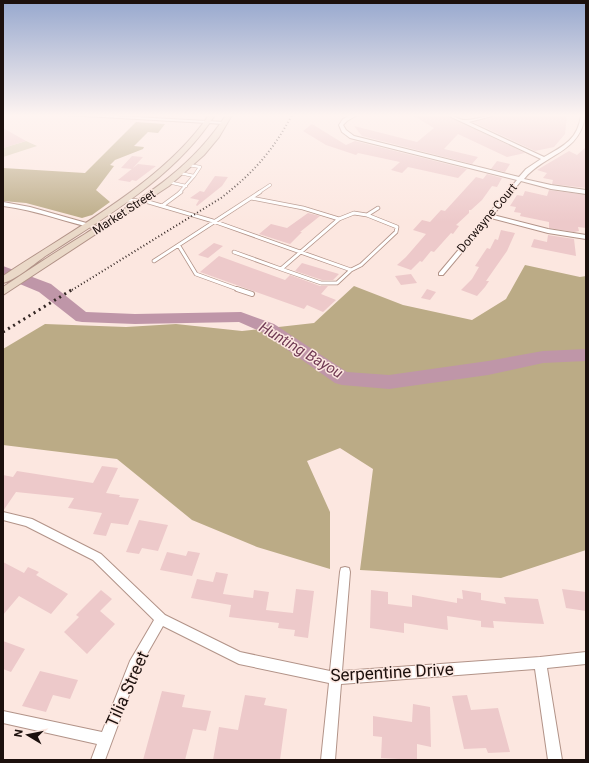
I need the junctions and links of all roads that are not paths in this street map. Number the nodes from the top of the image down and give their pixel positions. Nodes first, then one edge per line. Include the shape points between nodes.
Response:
1 (183, 151) edge
2 (204, 151) edge
3 (406, 151) edge
4 (526, 151) edge
5 (558, 151) edge
6 (544, 159) junction
7 (189, 165) junction
8 (180, 173) junction
9 (194, 176) junction
10 (520, 179) junction
11 (168, 182) junction
12 (270, 185) dead end
13 (186, 186) junction
14 (586, 192) edge
15 (250, 198) junction
16 (122, 200) junction
17 (144, 201) junction
18 (3, 204) edge
19 (162, 206) junction
20 (378, 208) dead end
21 (367, 215) junction
22 (489, 216) junction
23 (339, 219) junction
24 (213, 221) junction
25 (88, 226) junction
26 (101, 228) junction
27 (586, 237) edge
28 (179, 246) junction
29 (234, 252) dead end
30 (300, 252) junction
31 (154, 261) dead end
32 (280, 268) junction
33 (351, 270) junction
34 (441, 274) dead end
35 (3, 280) edge
36 (3, 292) edge
37 (252, 294) dead end
38 (3, 516) edge
39 (345, 572) dead end
40 (161, 619) junction
41 (586, 658) edge
42 (540, 663) junction
43 (335, 678) junction
44 (3, 717) edge
45 (105, 738) junction
46 (98, 760) edge
47 (328, 760) edge
48 (555, 760) edge

1 - 16 main road, Market Street
2 - 7 main road, Market Street
3 - 10 street
4 - 6 street
5 - 6 street, Dorwayne Court
6 - 10 street, Dorwayne Court
7 - 8 main road, Market Street
7 - 9 lane via 200,167
8 - 9 lane
8 - 11 main road, Market Street
9 - 13 lane
10 - 14 street
10 - 22 street, Dorwayne Court
11 - 13 lane
11 - 17 main road, Market Street
12 - 15 lane
13 - 19 lane
15 - 23 lane via 303,208
15 - 24 lane
16 - 17 lane
16 - 25 main road, Market Street
17 - 19 lane
17 - 26 main road, Market Street
18 - 25 street via 38,210
19 - 24 lane
20 - 21 lane
21 - 23 lane via 348,214
21 - 33 lane via 394,225 397,230 361,265
22 - 27 street via 548,231
22 - 34 street, Dorwayne Court
23 - 30 lane
24 - 28 lane
24 - 30 lane
25 - 26 street
25 - 35 main road, Market Street
26 - 36 main road, Market Street
28 - 31 lane
28 - 37 lane via 196,274
29 - 32 lane
30 - 32 lane
30 - 33 lane
32 - 33 lane via 326,285 336,283
38 - 40 street, Serpentine Drive via 28,522 97,557
39 - 43 street
40 - 43 street, Serpentine Drive via 239,658
40 - 45 street, Tilia Street via 134,666
41 - 42 street, Serpentine Drive
42 - 43 street, Serpentine Drive
42 - 48 street
43 - 47 street
44 - 45 street
45 - 46 street, Tilia Street

